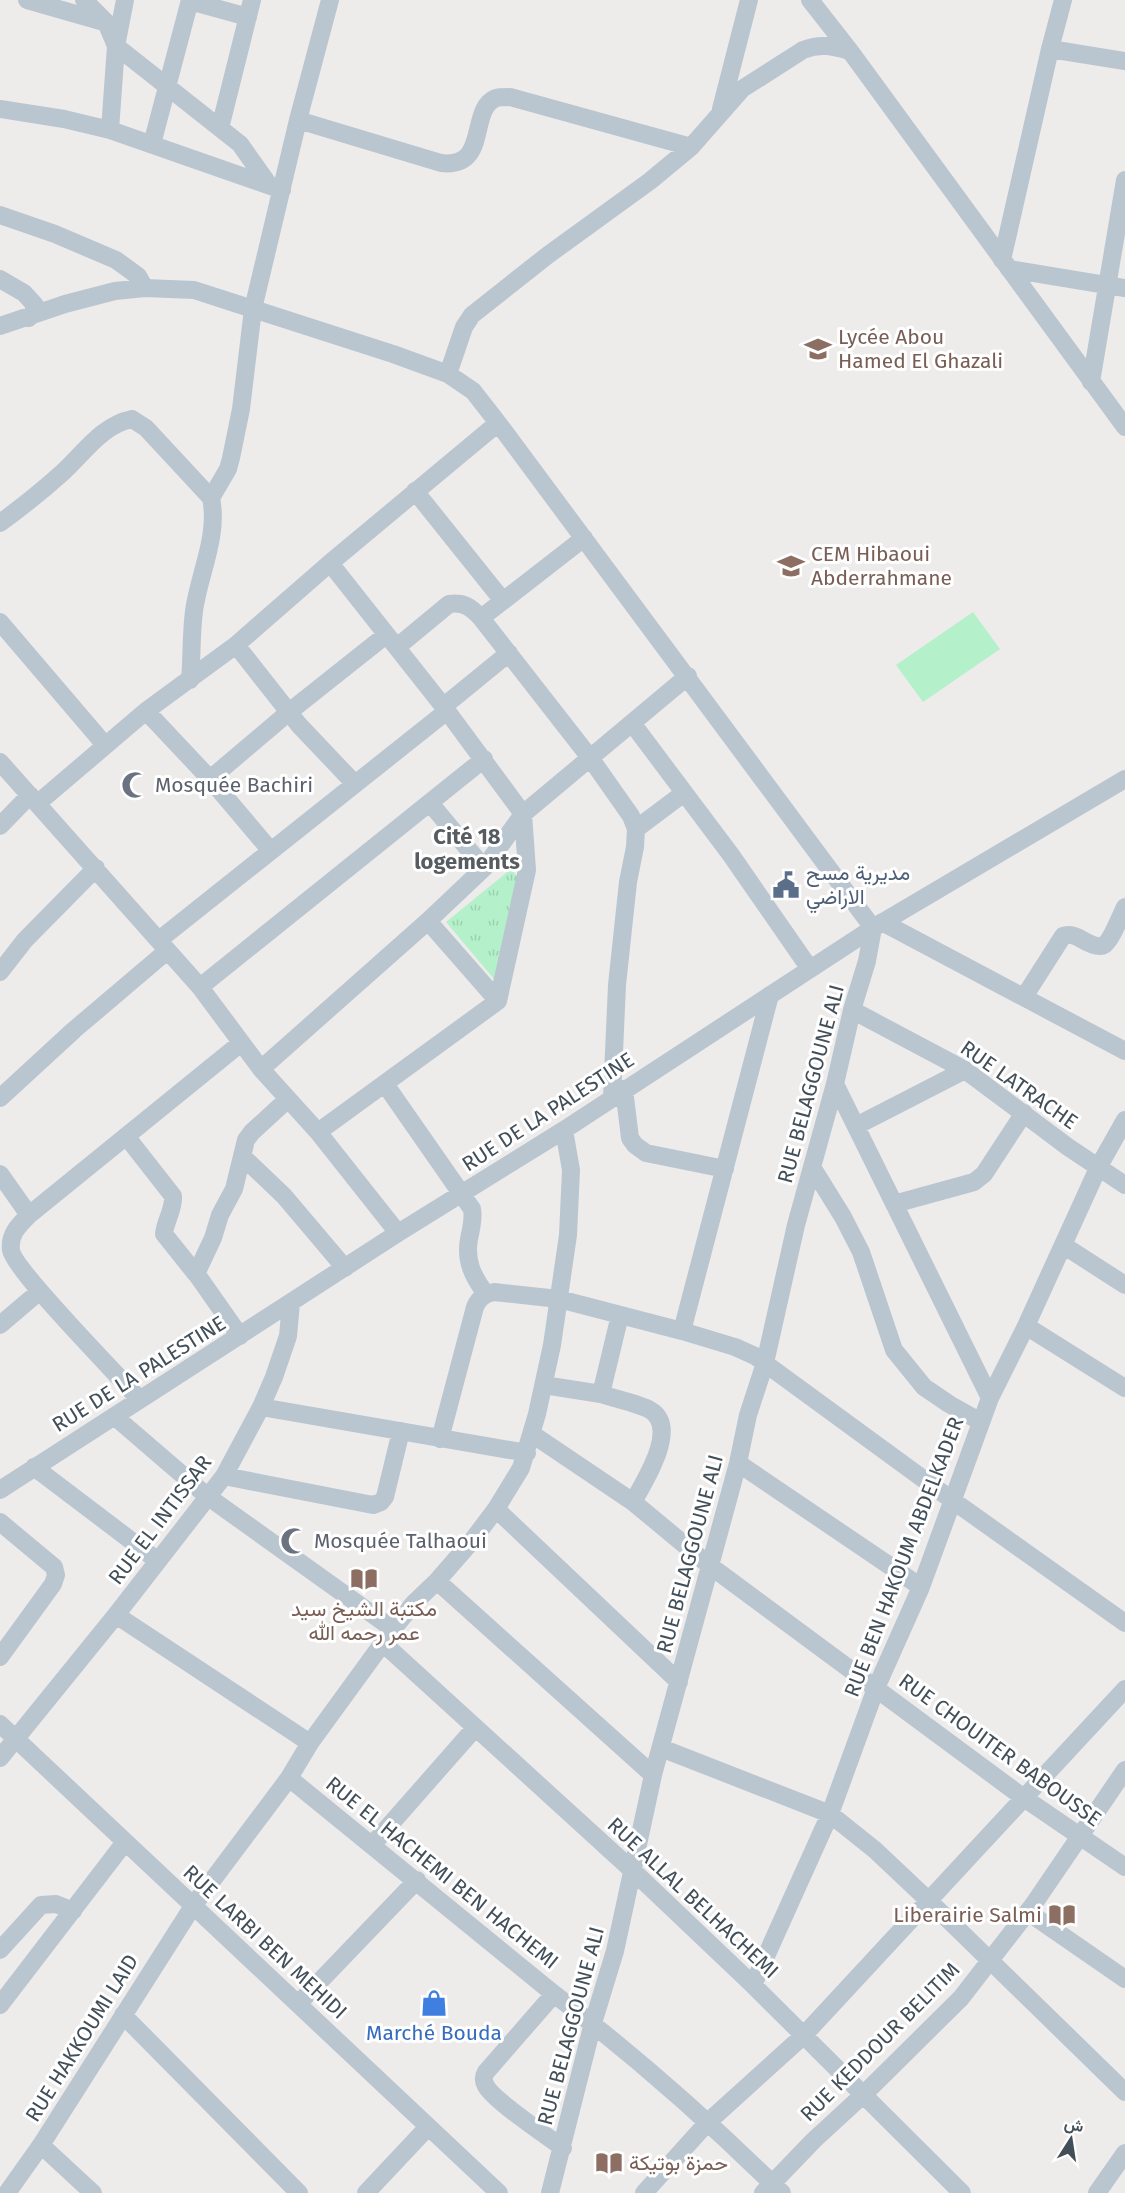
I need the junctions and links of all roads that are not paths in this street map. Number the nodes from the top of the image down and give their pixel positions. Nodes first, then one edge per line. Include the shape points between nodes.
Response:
1 (27, 0) edge
2 (84, 0) edge
3 (125, 0) edge
4 (190, 0) edge
5 (330, 0) edge
6 (798, 0) edge
7 (1063, 0) edge
8 (751, 1) edge
9 (814, 5) edge
10 (250, 9) edge
11 (106, 22) junction
12 (116, 46) junction
13 (1050, 49) junction
14 (850, 51) junction
15 (1125, 61) edge
16 (166, 86) junction
17 (0, 109) edge
18 (721, 111) junction
19 (298, 120) junction
20 (220, 128) junction
21 (110, 130) junction
22 (152, 144) junction
23 (691, 147) junction
24 (1125, 180) edge
25 (275, 187) junction
26 (0, 215) edge
27 (1006, 265) junction
28 (0, 279) edge
29 (1117, 286) edge
30 (145, 288) junction
31 (253, 309) junction
32 (29, 318) junction
33 (0, 326) edge
34 (448, 374) junction
35 (1091, 382) junction
36 (498, 423) junction
37 (1125, 427) edge
38 (415, 491) junction
39 (211, 498) junction
40 (0, 523) edge
41 (584, 538) junction
42 (330, 563) junction
43 (503, 601) junction
44 (481, 618) junction
45 (0, 621) edge
46 (392, 641) junction
47 (236, 645) junction
48 (509, 653) junction
49 (688, 676) junction
50 (190, 680) junction
51 (446, 708) junction
52 (146, 711) junction
53 (289, 712) junction
54 (632, 723) junction
55 (105, 745) junction
56 (484, 759) junction
57 (591, 759) junction
58 (0, 762) edge
59 (210, 779) junction
60 (1125, 779) edge
61 (355, 784) junction
62 (684, 793) junction
63 (34, 799) junction
64 (430, 803) junction
65 (523, 814) junction
66 (0, 826) edge
67 (636, 829) junction
68 (271, 851) junction
69 (96, 868) junction
70 (484, 868) junction
71 (1125, 907) edge
72 (428, 921) junction
73 (878, 925) junction
74 (163, 945) junction
75 (810, 969) junction
76 (0, 972) edge
77 (200, 987) junction
78 (770, 995) junction
79 (1024, 998) junction
80 (498, 1001) junction
81 (852, 1010) junction
82 (241, 1043) junction
83 (1125, 1051) edge
84 (261, 1069) junction
85 (965, 1070) junction
86 (384, 1083) junction
87 (835, 1084) junction
88 (618, 1094) junction
89 (0, 1098) edge
90 (288, 1100) junction
91 (1024, 1113) junction
92 (1125, 1120) edge
93 (856, 1126) junction
94 (564, 1130) junction
95 (318, 1132) junction
96 (126, 1136) junction
97 (242, 1156) junction
98 (1099, 1166) junction
99 (812, 1167) junction
100 (725, 1169) junction
101 (0, 1174) edge
102 (1125, 1185) edge
103 (462, 1193) junction
104 (894, 1204) junction
105 (29, 1215) junction
106 (398, 1233) junction
107 (1063, 1245) junction
108 (345, 1268) junction
109 (196, 1275) junction
110 (1125, 1285) edge
111 (40, 1291) junction
112 (486, 1294) junction
113 (559, 1299) junction
114 (291, 1303) junction
115 (620, 1315) junction
116 (0, 1325) edge
117 (1026, 1326) junction
118 (682, 1331) junction
119 (240, 1336) junction
120 (765, 1363) junction
121 (544, 1385) junction
122 (1125, 1388) edge
123 (601, 1394) junction
124 (990, 1398) junction
125 (139, 1399) junction
126 (261, 1407) junction
127 (114, 1416) junction
128 (981, 1422) junction
129 (401, 1431) junction
130 (532, 1434) junction
131 (440, 1438) junction
132 (527, 1453) junction
133 (738, 1463) junction
134 (34, 1467) junction
135 (224, 1476) junction
136 (0, 1491) edge
137 (207, 1496) junction
138 (952, 1500) junction
139 (633, 1502) junction
140 (496, 1509) junction
141 (0, 1522) edge
142 (158, 1561) junction
143 (709, 1565) junction
144 (437, 1581) junction
145 (921, 1587) junction
146 (116, 1616) junction
147 (1125, 1623) edge
148 (393, 1629) junction
149 (384, 1644) junction
150 (0, 1656) edge
151 (679, 1682) junction
152 (876, 1688) junction
153 (1125, 1689) edge
154 (0, 1724) edge
155 (475, 1728) junction
156 (16, 1739) junction
157 (310, 1743) junction
158 (661, 1748) junction
159 (0, 1758) edge
160 (1125, 1770) edge
161 (653, 1774) junction
162 (289, 1778) junction
163 (1024, 1798) junction
164 (830, 1814) junction
165 (1081, 1837) junction
166 (125, 1842) junction
167 (372, 1844) junction
168 (1125, 1867) edge
169 (632, 1870) junction
170 (417, 1880) junction
171 (928, 1900) junction
172 (193, 1906) junction
173 (73, 1911) junction
174 (1028, 1912) junction
175 (16, 1932) junction
176 (0, 1950) edge
177 (42, 1952) junction
178 (990, 1962) junction
179 (1125, 1979) edge
180 (753, 1985) junction
181 (554, 1994) junction
182 (298, 2004) junction
183 (0, 2005) edge
184 (123, 2015) junction
185 (593, 2023) junction
186 (804, 2036) junction
187 (1125, 2092) edge
188 (864, 2094) junction
189 (708, 2122) junction
190 (428, 2127) junction
191 (41, 2145) junction
192 (563, 2148) junction
193 (1125, 2153) edge
194 (772, 2190) edge
195 (7, 2193) edge
196 (93, 2193) edge
197 (299, 2193) edge
198 (366, 2193) edge
199 (499, 2193) edge
200 (550, 2193) edge
201 (644, 2193) edge
202 (962, 2193) edge
203 (1097, 2193) edge

1 - 11 street
2 - 11 street
3 - 12 street
4 - 10 street
4 - 16 street
5 - 19 street
6 - 9 street
7 - 13 street
8 - 18 street
9 - 14 street
10 - 20 street
11 - 12 street
12 - 16 street
12 - 21 street
13 - 15 street
13 - 27 street
14 - 18 street via 822,45 803,50 742,89
14 - 27 street
16 - 20 street
16 - 22 street
17 - 21 street
18 - 23 street
19 - 23 street via 453,164 471,150 488,103 510,97
19 - 25 street
20 - 25 street via 240,144
21 - 22 street
22 - 25 street
23 - 34 street via 472,315
24 - 29 street
25 - 31 street
26 - 30 street via 116,260 138,276
27 - 29 street
27 - 35 street
28 - 32 street via 35,305
29 - 35 street
30 - 31 street via 194,290
30 - 32 street via 97,295
31 - 34 street
31 - 39 street via 237,434 228,469
32 - 33 street
34 - 36 street via 473,391
35 - 37 street
36 - 38 street
36 - 41 street
38 - 42 street
38 - 43 street
39 - 40 street via 146,428 132,419 104,432 33,499
39 - 50 street via 211,539 194,610
41 - 43 street
41 - 49 street
42 - 46 street
42 - 47 street
43 - 44 street
44 - 46 street via 472,608 449,604
44 - 48 street
45 - 55 street
46 - 51 street
46 - 53 street
47 - 50 street
47 - 53 street
48 - 51 street
48 - 57 street
49 - 54 street
49 - 73 street
50 - 52 street
51 - 56 street
51 - 61 street
52 - 55 street
52 - 59 street
53 - 59 street
53 - 61 street
54 - 57 street
54 - 62 street
55 - 63 street
56 - 64 street
56 - 65 street
57 - 65 street
57 - 67 street
58 - 63 street
59 - 68 street
60 - 73 street, RUE DE LA PALESTINE
61 - 68 street
62 - 67 street
62 - 75 street
63 - 66 street
63 - 69 street
64 - 70 street
64 - 77 street
65 - 70 street
65 - 80 street via 527,870
67 - 88 street via 617,985
68 - 74 street
69 - 74 street
69 - 76 street via 25,940
70 - 72 street
71 - 79 street via 1104,945 1074,935 1063,936
72 - 80 street
72 - 84 street
73 - 75 street, RUE DE LA PALESTINE
73 - 79 street
73 - 81 street, RUE BELAGGOUNE ALI
74 - 77 street
74 - 89 street
75 - 78 street, RUE DE LA PALESTINE
77 - 82 street
78 - 88 street, RUE DE LA PALESTINE
78 - 100 street
79 - 83 street
80 - 86 street
81 - 85 street, RUE LATRACHE
81 - 87 street, RUE BELAGGOUNE ALI
82 - 84 street
82 - 96 street
84 - 90 street
85 - 91 street, RUE LATRACHE
85 - 93 street
86 - 95 street
86 - 103 street
87 - 93 street
87 - 99 street, RUE BELAGGOUNE ALI
88 - 94 street, RUE DE LA PALESTINE
88 - 100 street via 635,1145 646,1152
90 - 95 street
90 - 97 street via 252,1132
91 - 98 street, RUE LATRACHE
91 - 104 street via 984,1174 974,1182
92 - 98 street, RUE BEN HAKOUM ABDELKADER
93 - 104 street
94 - 103 street, RUE DE LA PALESTINE
94 - 113 street, RUE HAKKOUMI LAID via 571,1170 568,1235
95 - 106 street
96 - 105 street
96 - 109 street via 173,1196 164,1234
97 - 108 street via 284,1196
97 - 109 street via 234,1189
98 - 102 street, RUE LATRACHE
98 - 107 street, RUE BEN HAKOUM ABDELKADER
99 - 120 street, RUE BELAGGOUNE ALI
99 - 128 street via 861,1252 894,1350 924,1387
100 - 118 street
101 - 105 street
103 - 106 street, RUE DE LA PALESTINE
103 - 112 street via 473,1214 469,1263
104 - 124 street
105 - 111 street via 15,1229 11,1248 13,1258
106 - 108 street, RUE DE LA PALESTINE
107 - 110 street
107 - 117 street, RUE BEN HAKOUM ABDELKADER
108 - 114 street, RUE DE LA PALESTINE
109 - 119 street
111 - 116 street
111 - 125 street
112 - 113 street
112 - 131 street via 475,1307
113 - 115 street
113 - 121 street, RUE HAKKOUMI LAID
114 - 119 street, RUE DE LA PALESTINE
114 - 126 street, RUE EL INTISSAR via 288,1336
115 - 118 street
115 - 123 street
117 - 122 street
117 - 124 street, RUE BEN HAKOUM ABDELKADER
118 - 120 street via 735,1347
119 - 125 street, RUE DE LA PALESTINE
120 - 133 street, RUE BELAGGOUNE ALI
120 - 138 street
121 - 123 street
121 - 130 street, RUE HAKKOUMI LAID
123 - 139 street via 651,1410 662,1425 652,1466
124 - 128 street, RUE BEN HAKOUM ABDELKADER
125 - 127 street, RUE DE LA PALESTINE
126 - 129 street
126 - 135 street, RUE EL INTISSAR
127 - 134 street, RUE DE LA PALESTINE
127 - 137 street
128 - 138 street, RUE BEN HAKOUM ABDELKADER
129 - 131 street
129 - 135 street via 385,1497 378,1504
130 - 132 street, RUE HAKKOUMI LAID
130 - 139 street, RUE CHOUITER BABOUSSE
131 - 132 street
132 - 140 street, RUE HAKKOUMI LAID
133 - 143 street, RUE BELAGGOUNE ALI
133 - 145 street
134 - 136 street, RUE DE LA PALESTINE
134 - 142 street
135 - 137 street, RUE EL INTISSAR
137 - 142 street, RUE EL INTISSAR
137 - 148 street
138 - 145 street, RUE BEN HAKOUM ABDELKADER
138 - 147 street
139 - 143 street, RUE CHOUITER BABOUSSE
140 - 144 street, RUE HAKKOUMI LAID
140 - 151 street
141 - 150 street via 54,1566 56,1575
142 - 146 street, RUE EL INTISSAR
143 - 151 street, RUE BELAGGOUNE ALI
143 - 152 street, RUE CHOUITER BABOUSSE
144 - 148 street, RUE HAKKOUMI LAID
144 - 161 street
145 - 152 street, RUE BEN HAKOUM ABDELKADER
146 - 156 street, RUE EL INTISSAR
146 - 157 street
148 - 149 street, RUE HAKKOUMI LAID
149 - 155 street, RUE ALLAL BELHACHEMI
149 - 157 street, RUE HAKKOUMI LAID
151 - 158 street, RUE BELAGGOUNE ALI
152 - 163 street, RUE CHOUITER BABOUSSE
152 - 164 street, RUE BEN HAKOUM ABDELKADER
153 - 163 street
154 - 156 street, RUE LARBI BEN MEHIDI
155 - 167 street
155 - 169 street, RUE ALLAL BELHACHEMI
156 - 159 street, RUE EL INTISSAR
156 - 166 street, RUE LARBI BEN MEHIDI
157 - 162 street, RUE HAKKOUMI LAID
158 - 161 street, RUE BELAGGOUNE ALI
158 - 164 street
160 - 165 street, RUE KEDDOUR BELITIM
161 - 169 street, RUE BELAGGOUNE ALI
162 - 167 street, RUE EL HACHEMI BEN HACHEMI
162 - 172 street, RUE HAKKOUMI LAID
163 - 165 street, RUE CHOUITER BABOUSSE
163 - 171 street
164 - 171 street
164 - 180 street, RUE BEN HAKOUM ABDELKADER
165 - 168 street, RUE CHOUITER BABOUSSE
165 - 174 street, RUE KEDDOUR BELITIM
166 - 172 street, RUE LARBI BEN MEHIDI
166 - 173 street
167 - 170 street, RUE EL HACHEMI BEN HACHEMI
169 - 180 street, RUE ALLAL BELHACHEMI
169 - 185 street, RUE BELAGGOUNE ALI via 615,1951
170 - 181 street, RUE EL HACHEMI BEN HACHEMI
170 - 182 street
171 - 178 street
171 - 186 street
172 - 182 street, RUE LARBI BEN MEHIDI
172 - 184 street, RUE HAKKOUMI LAID
173 - 175 street via 56,1904 41,1905
173 - 177 street
174 - 178 street, RUE KEDDOUR BELITIM
174 - 179 street
175 - 176 street
175 - 177 street
177 - 183 street
178 - 187 street
178 - 188 street, RUE KEDDOUR BELITIM via 951,2010
180 - 186 street, RUE ALLAL BELHACHEMI
181 - 185 street, RUE EL HACHEMI BEN HACHEMI
181 - 192 street via 484,2077 486,2088 496,2098
182 - 190 street, RUE LARBI BEN MEHIDI
184 - 191 street, RUE HAKKOUMI LAID
184 - 197 street
185 - 189 street, RUE EL HACHEMI BEN HACHEMI
185 - 192 street, RUE BELAGGOUNE ALI
186 - 188 street, RUE ALLAL BELHACHEMI
186 - 189 street
188 - 194 street, RUE KEDDOUR BELITIM via 814,2140
188 - 202 street, RUE ALLAL BELHACHEMI
189 - 194 street, RUE EL HACHEMI BEN HACHEMI
189 - 201 street
190 - 198 street
190 - 199 street, RUE LARBI BEN MEHIDI
191 - 195 street, RUE HAKKOUMI LAID
191 - 196 street
192 - 200 street, RUE BELAGGOUNE ALI
193 - 203 street

